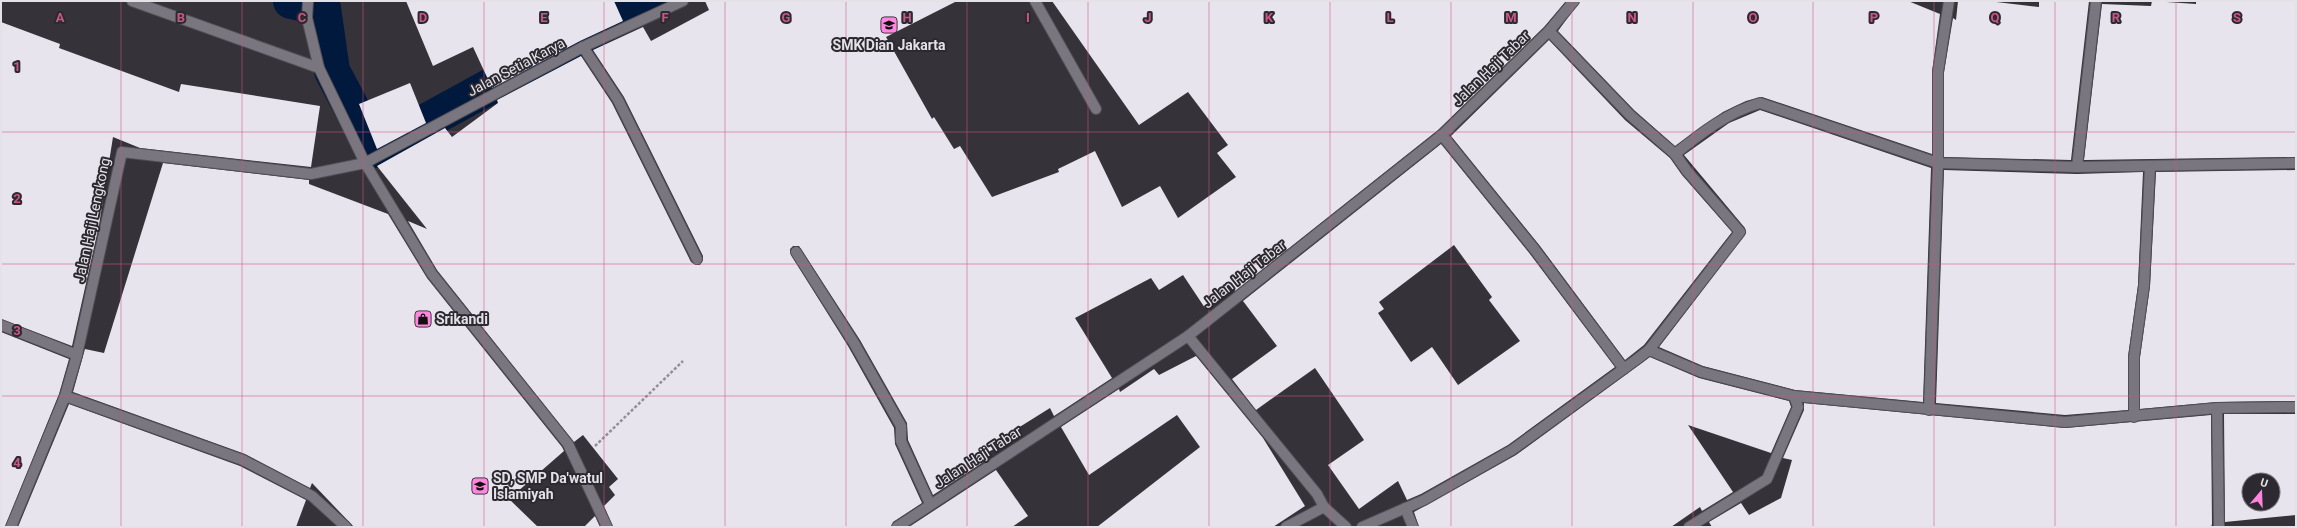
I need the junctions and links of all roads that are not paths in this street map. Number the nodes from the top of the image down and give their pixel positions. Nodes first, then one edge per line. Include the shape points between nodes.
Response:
1 (132, 1) edge
2 (308, 1) edge
3 (683, 1) edge
4 (1035, 1) edge
5 (1574, 1) edge
6 (1950, 1) edge
7 (2096, 1) edge
8 (1549, 31) junction
9 (583, 47) junction
10 (319, 68) junction
11 (1096, 109) dead end
12 (1442, 135) junction
13 (1676, 154) junction
14 (365, 163) junction
15 (1938, 163) junction
16 (2296, 163) edge
17 (2077, 167) junction
18 (2150, 167) junction
19 (796, 252) dead end
20 (697, 259) dead end
21 (1, 325) edge
22 (1188, 336) junction
23 (1649, 350) junction
24 (77, 355) junction
25 (1624, 370) junction
26 (65, 396) junction
27 (1794, 396) junction
28 (2296, 407) edge
29 (2217, 408) junction
30 (1929, 410) junction
31 (2134, 417) junction
32 (930, 504) junction
33 (1324, 507) junction
34 (1405, 508) junction
35 (11, 527) edge
36 (346, 527) edge
37 (607, 527) edge
38 (897, 527) edge
39 (1286, 527) edge
40 (1346, 527) edge
41 (1362, 527) edge
42 (1413, 527) edge
43 (1689, 527) edge
44 (2219, 527) edge

1 - 10 street
2 - 10 street via 307,18
3 - 9 street, Jalan Setia Karya
4 - 11 street
5 - 8 street, Jalan Haji Tabar
6 - 15 street via 1938,72
7 - 17 street
8 - 12 street, Jalan Haji Tabar
8 - 13 street via 1630,115
9 - 14 street, Jalan Setia Karya
9 - 20 street via 618,100
10 - 14 street
12 - 22 street, Jalan Haji Tabar
12 - 25 street via 1535,250
13 - 15 street via 1706,130 1749,106 1760,103
13 - 23 street via 1687,171 1740,232
14 - 24 street, Jalan Haji Lengkong via 311,174 122,152
14 - 37 street via 432,274 568,444
15 - 17 street
15 - 30 street
16 - 18 street
17 - 18 street
18 - 31 street via 2144,286 2134,357
19 - 32 street via 854,343 901,426 901,441
21 - 24 street
22 - 32 street, Jalan Haji Tabar
22 - 33 street via 1317,494
23 - 25 street
23 - 27 street via 1701,372
24 - 26 street, Jalan Haji Lengkong
25 - 34 street via 1512,450 1424,500
26 - 35 street, Jalan Haji Lengkong
26 - 36 street via 243,460 312,496
27 - 30 street
27 - 43 street via 1798,407 1768,479
28 - 29 street
29 - 31 street
29 - 44 street
30 - 31 street via 2065,422
32 - 38 street, Jalan Haji Tabar
33 - 39 street
33 - 40 street
34 - 41 street
34 - 42 street

